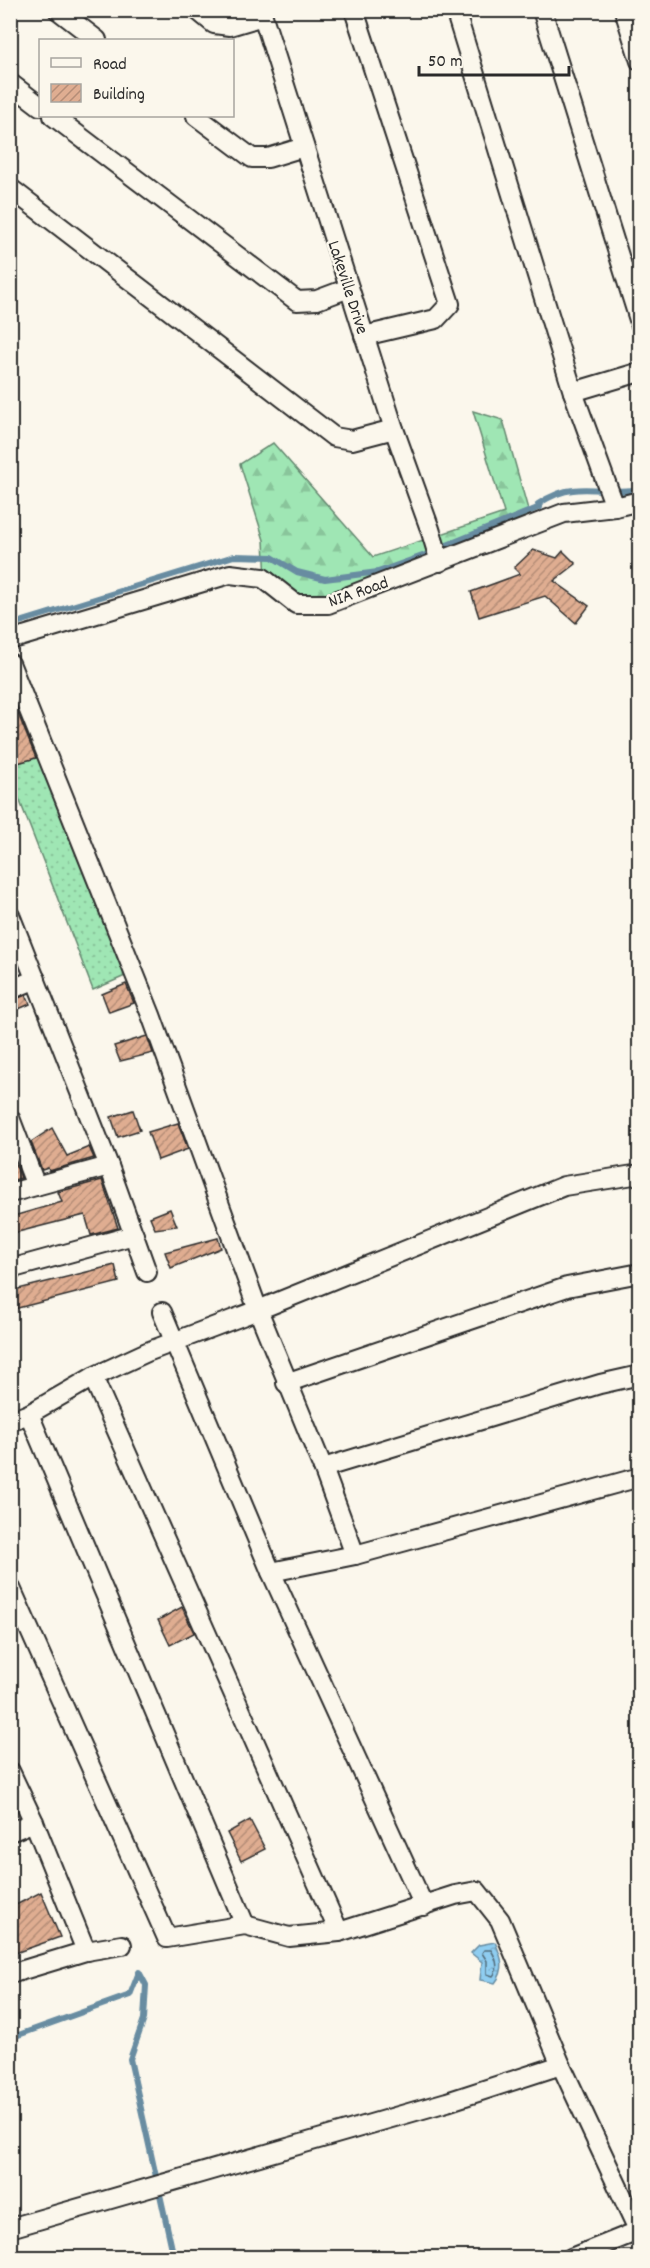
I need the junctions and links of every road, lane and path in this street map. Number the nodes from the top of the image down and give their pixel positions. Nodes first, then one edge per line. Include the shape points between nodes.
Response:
1 (58, 10) edge
2 (197, 10) edge
3 (354, 10) edge
4 (455, 10) edge
5 (542, 10) edge
6 (624, 10) edge
7 (262, 13) edge
8 (97, 39) edge
9 (639, 61) edge
10 (10, 83) edge
11 (39, 105) edge
12 (54, 117) edge
13 (197, 117) edge
14 (304, 147) junction
15 (10, 188) edge
16 (349, 288) junction
17 (639, 323) edge
18 (364, 336) junction
19 (639, 372) edge
20 (573, 392) junction
21 (394, 429) junction
22 (612, 498) junction
23 (639, 501) edge
24 (440, 562) junction
25 (10, 640) edge
26 (10, 663) edge
27 (10, 915) edge
28 (36, 979) junction
29 (10, 990) edge
30 (10, 1119) edge
31 (109, 1166) junction
32 (639, 1174) edge
33 (36, 1186) junction
34 (10, 1193) edge
35 (134, 1235) junction
36 (10, 1269) edge
37 (147, 1272) dead end
38 (639, 1273) edge
39 (258, 1310) junction
40 (162, 1312) dead end
41 (173, 1342) junction
42 (639, 1375) edge
43 (93, 1377) junction
44 (286, 1383) junction
45 (29, 1414) junction
46 (10, 1421) edge
47 (323, 1468) junction
48 (639, 1477) edge
49 (355, 1555) junction
50 (271, 1572) junction
51 (10, 1586) edge
52 (10, 1771) edge
53 (34, 1822) junction
54 (10, 1832) edge
55 (424, 1906) junction
56 (245, 1925) junction
57 (339, 1932) junction
58 (122, 1945) dead end
59 (86, 1951) junction
60 (10, 1974) edge
61 (561, 2065) junction
62 (10, 2228) edge
63 (639, 2233) edge
64 (572, 2258) edge

1 - 8 street
2 - 7 street via 214,24 230,26
3 - 18 street via 450,304 436,319
4 - 20 street
5 - 17 street
6 - 9 street
7 - 14 street, Lakeville Drive
10 - 11 street
12 - 16 street via 297,302 316,300
13 - 14 street via 252,158 268,158
14 - 16 street, Lakeville Drive
15 - 21 street via 334,438 352,440
16 - 18 street, Lakeville Drive
18 - 21 street, Lakeville Drive
19 - 20 street
20 - 22 street
21 - 24 street, Lakeville Drive
22 - 23 street, NIA Road
22 - 24 street, NIA Road
24 - 25 street, NIA Road via 328,604 296,604 264,578 230,574
26 - 39 street via 151,1015
27 - 28 street
28 - 29 street
28 - 31 street
30 - 33 street
31 - 33 street
31 - 35 street
32 - 39 street via 564,1186
33 - 34 street
35 - 36 street
35 - 37 street
38 - 44 street via 567,1287
39 - 41 street
39 - 44 street
40 - 41 street
41 - 43 street
41 - 50 street
42 - 47 street
43 - 45 street
43 - 57 street
44 - 47 street
45 - 46 street
45 - 56 street
47 - 49 street
48 - 49 street
49 - 50 street
50 - 55 street
51 - 56 street via 167,1938
52 - 53 street
53 - 54 street
53 - 59 street
55 - 57 street
55 - 61 street via 477,1891 500,1920
56 - 57 street via 289,1937
58 - 59 street
59 - 60 street
61 - 62 street
61 - 63 street
63 - 64 street

